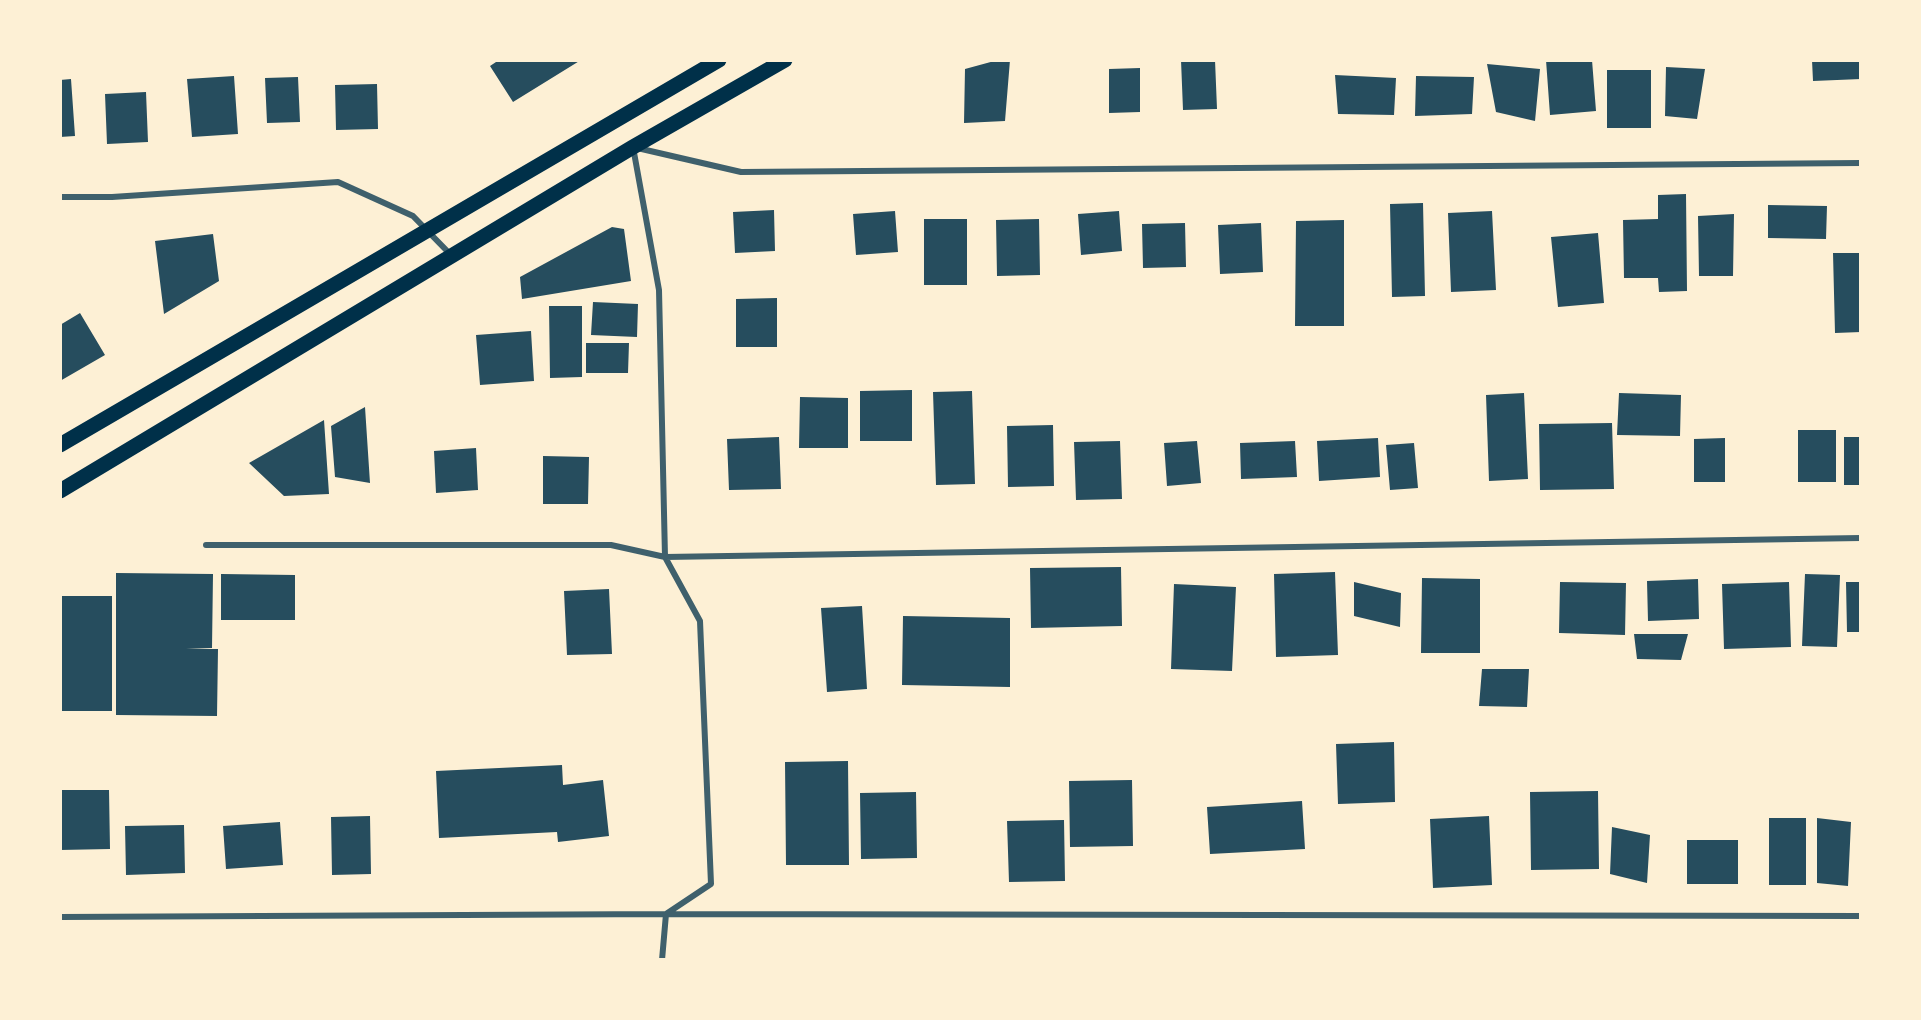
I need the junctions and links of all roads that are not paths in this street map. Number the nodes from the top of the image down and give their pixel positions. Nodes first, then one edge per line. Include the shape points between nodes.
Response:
1 (719, 60) edge
2 (784, 60) edge
3 (633, 147) junction
4 (1861, 163) edge
5 (60, 197) edge
6 (428, 231) junction
7 (451, 255) junction
8 (60, 445) edge
9 (60, 491) edge
10 (1861, 538) edge
11 (206, 545) dead end
12 (665, 556) junction
13 (666, 914) junction
14 (1861, 916) edge
15 (60, 917) edge
16 (662, 960) edge

1 - 6 main road
2 - 3 main road
3 - 4 street via 741,172
3 - 7 main road
3 - 12 street via 659,290
5 - 6 street via 338,182 413,216
6 - 7 street
6 - 8 main road
7 - 9 main road
10 - 12 street
11 - 12 street via 611,545
12 - 13 street via 700,621 711,884
13 - 14 street
13 - 15 street
13 - 16 street

